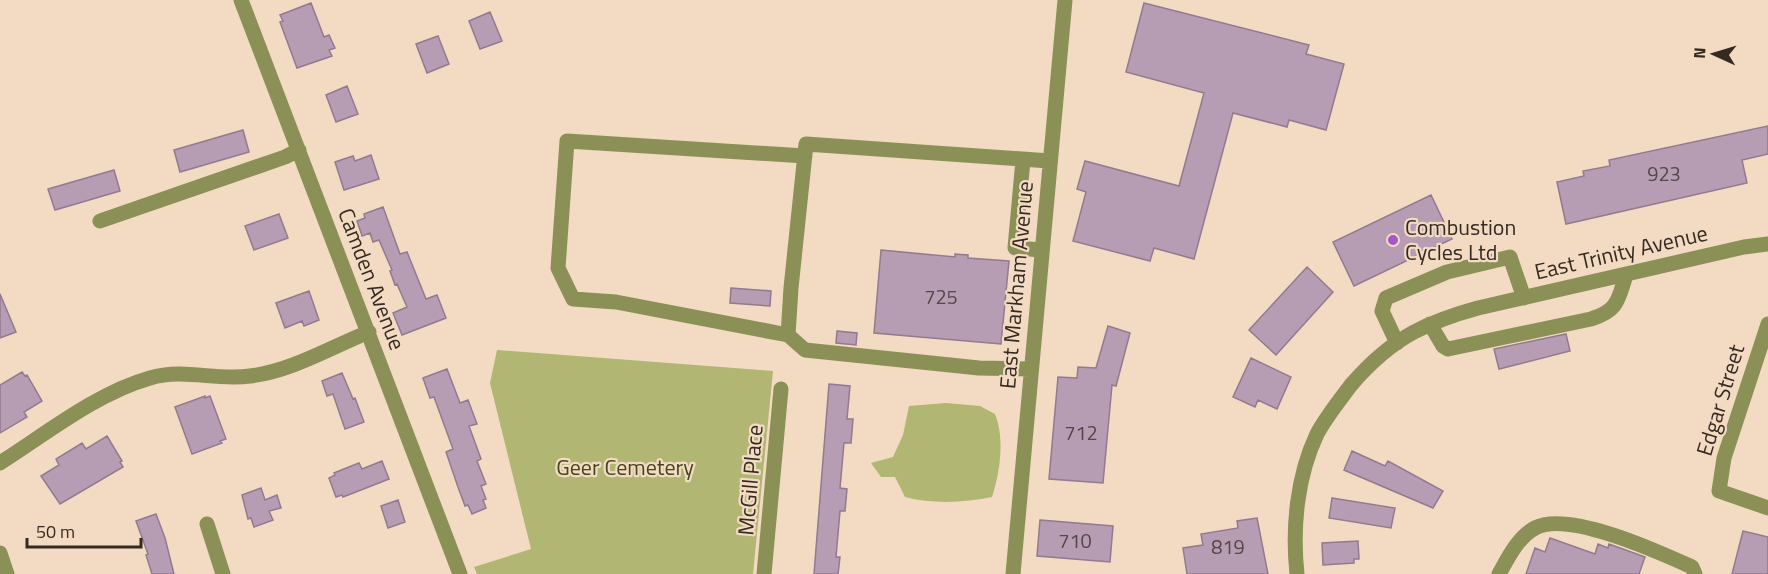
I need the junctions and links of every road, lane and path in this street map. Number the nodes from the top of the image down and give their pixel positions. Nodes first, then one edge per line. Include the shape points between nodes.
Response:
1 (241, 0) edge
2 (1065, 0) edge
3 (299, 150) junction
4 (805, 156) junction
5 (1023, 160) junction
6 (1050, 161) junction
7 (100, 221) dead end
8 (1768, 244) edge
9 (1041, 250) junction
10 (1626, 275) junction
11 (1524, 298) junction
12 (1430, 324) junction
13 (1768, 324) edge
14 (369, 332) junction
15 (788, 335) junction
16 (1396, 343) junction
17 (1031, 369) junction
18 (781, 389) dead end
19 (0, 463) edge
20 (1768, 508) edge
21 (207, 524) dead end
22 (0, 553) edge
23 (7, 574) edge
24 (223, 574) edge
25 (460, 574) edge
26 (764, 574) edge
27 (1013, 574) edge
28 (1297, 574) edge
29 (1499, 574) edge
30 (1695, 574) edge

1 - 3 street, Camden Avenue
2 - 6 street, East Markham Avenue
3 - 7 street
3 - 14 street, Camden Avenue
4 - 5 street via 806,144
4 - 15 street
4 - 15 street via 567,141 558,268 573,298 616,302
5 - 6 street
5 - 9 street via 1015,248
6 - 9 street, East Markham Avenue
8 - 10 street, East Trinity Avenue via 1744,246
9 - 17 street, East Markham Avenue
10 - 11 street, East Trinity Avenue
10 - 12 street via 1612,310 1591,319 1448,349
11 - 12 street, East Trinity Avenue
11 - 16 street via 1510,257 1447,272 1386,298 1382,311
12 - 16 street, East Trinity Avenue
13 - 20 street, Edgar Street via 1724,458 1719,491
14 - 19 street via 332,349 251,376 179,373 131,384 104,396
14 - 25 street, Camden Avenue
15 - 17 street via 806,350 979,368
16 - 28 street, East Trinity Avenue via 1361,374 1317,434 1308,456 1296,518
17 - 27 street, East Markham Avenue
18 - 26 street, McGill Place
21 - 24 street
22 - 23 street
29 - 30 street via 1518,542 1534,528 1552,522 1651,548 1692,567

